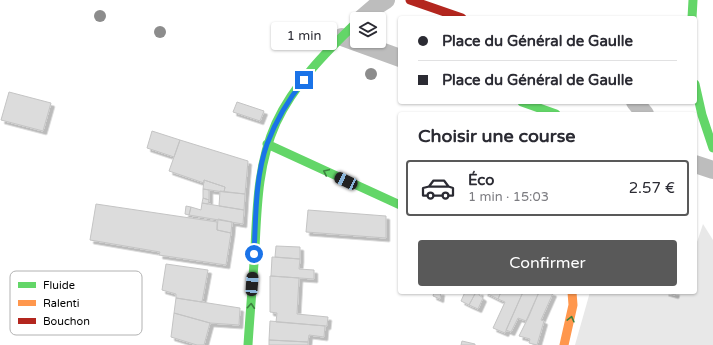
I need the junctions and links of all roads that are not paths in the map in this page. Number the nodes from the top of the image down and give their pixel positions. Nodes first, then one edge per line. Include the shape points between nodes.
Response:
1 (386, 0) edge
2 (410, 0) edge
3 (692, 0) edge
4 (369, 12) edge
5 (456, 16) edge
6 (692, 16) edge
7 (350, 29) edge
8 (342, 37) junction
9 (398, 57) edge
10 (697, 94) edge
11 (528, 104) edge
12 (636, 104) edge
13 (550, 112) edge
14 (643, 112) edge
15 (706, 140) edge
16 (267, 144) junction
17 (697, 165) edge
18 (713, 170) edge
19 (398, 204) edge
20 (572, 294) edge
21 (248, 345) edge
22 (564, 345) edge

1 - 4 street
2 - 5 street
3 - 6 street
7 - 8 street
8 - 9 street
8 - 16 street via 288,101
10 - 15 street
11 - 13 street
12 - 14 street
19 -> 16 street
21 -> 16 street via 258,193
17 - 18 street
22 -> 20 street via 574,305

